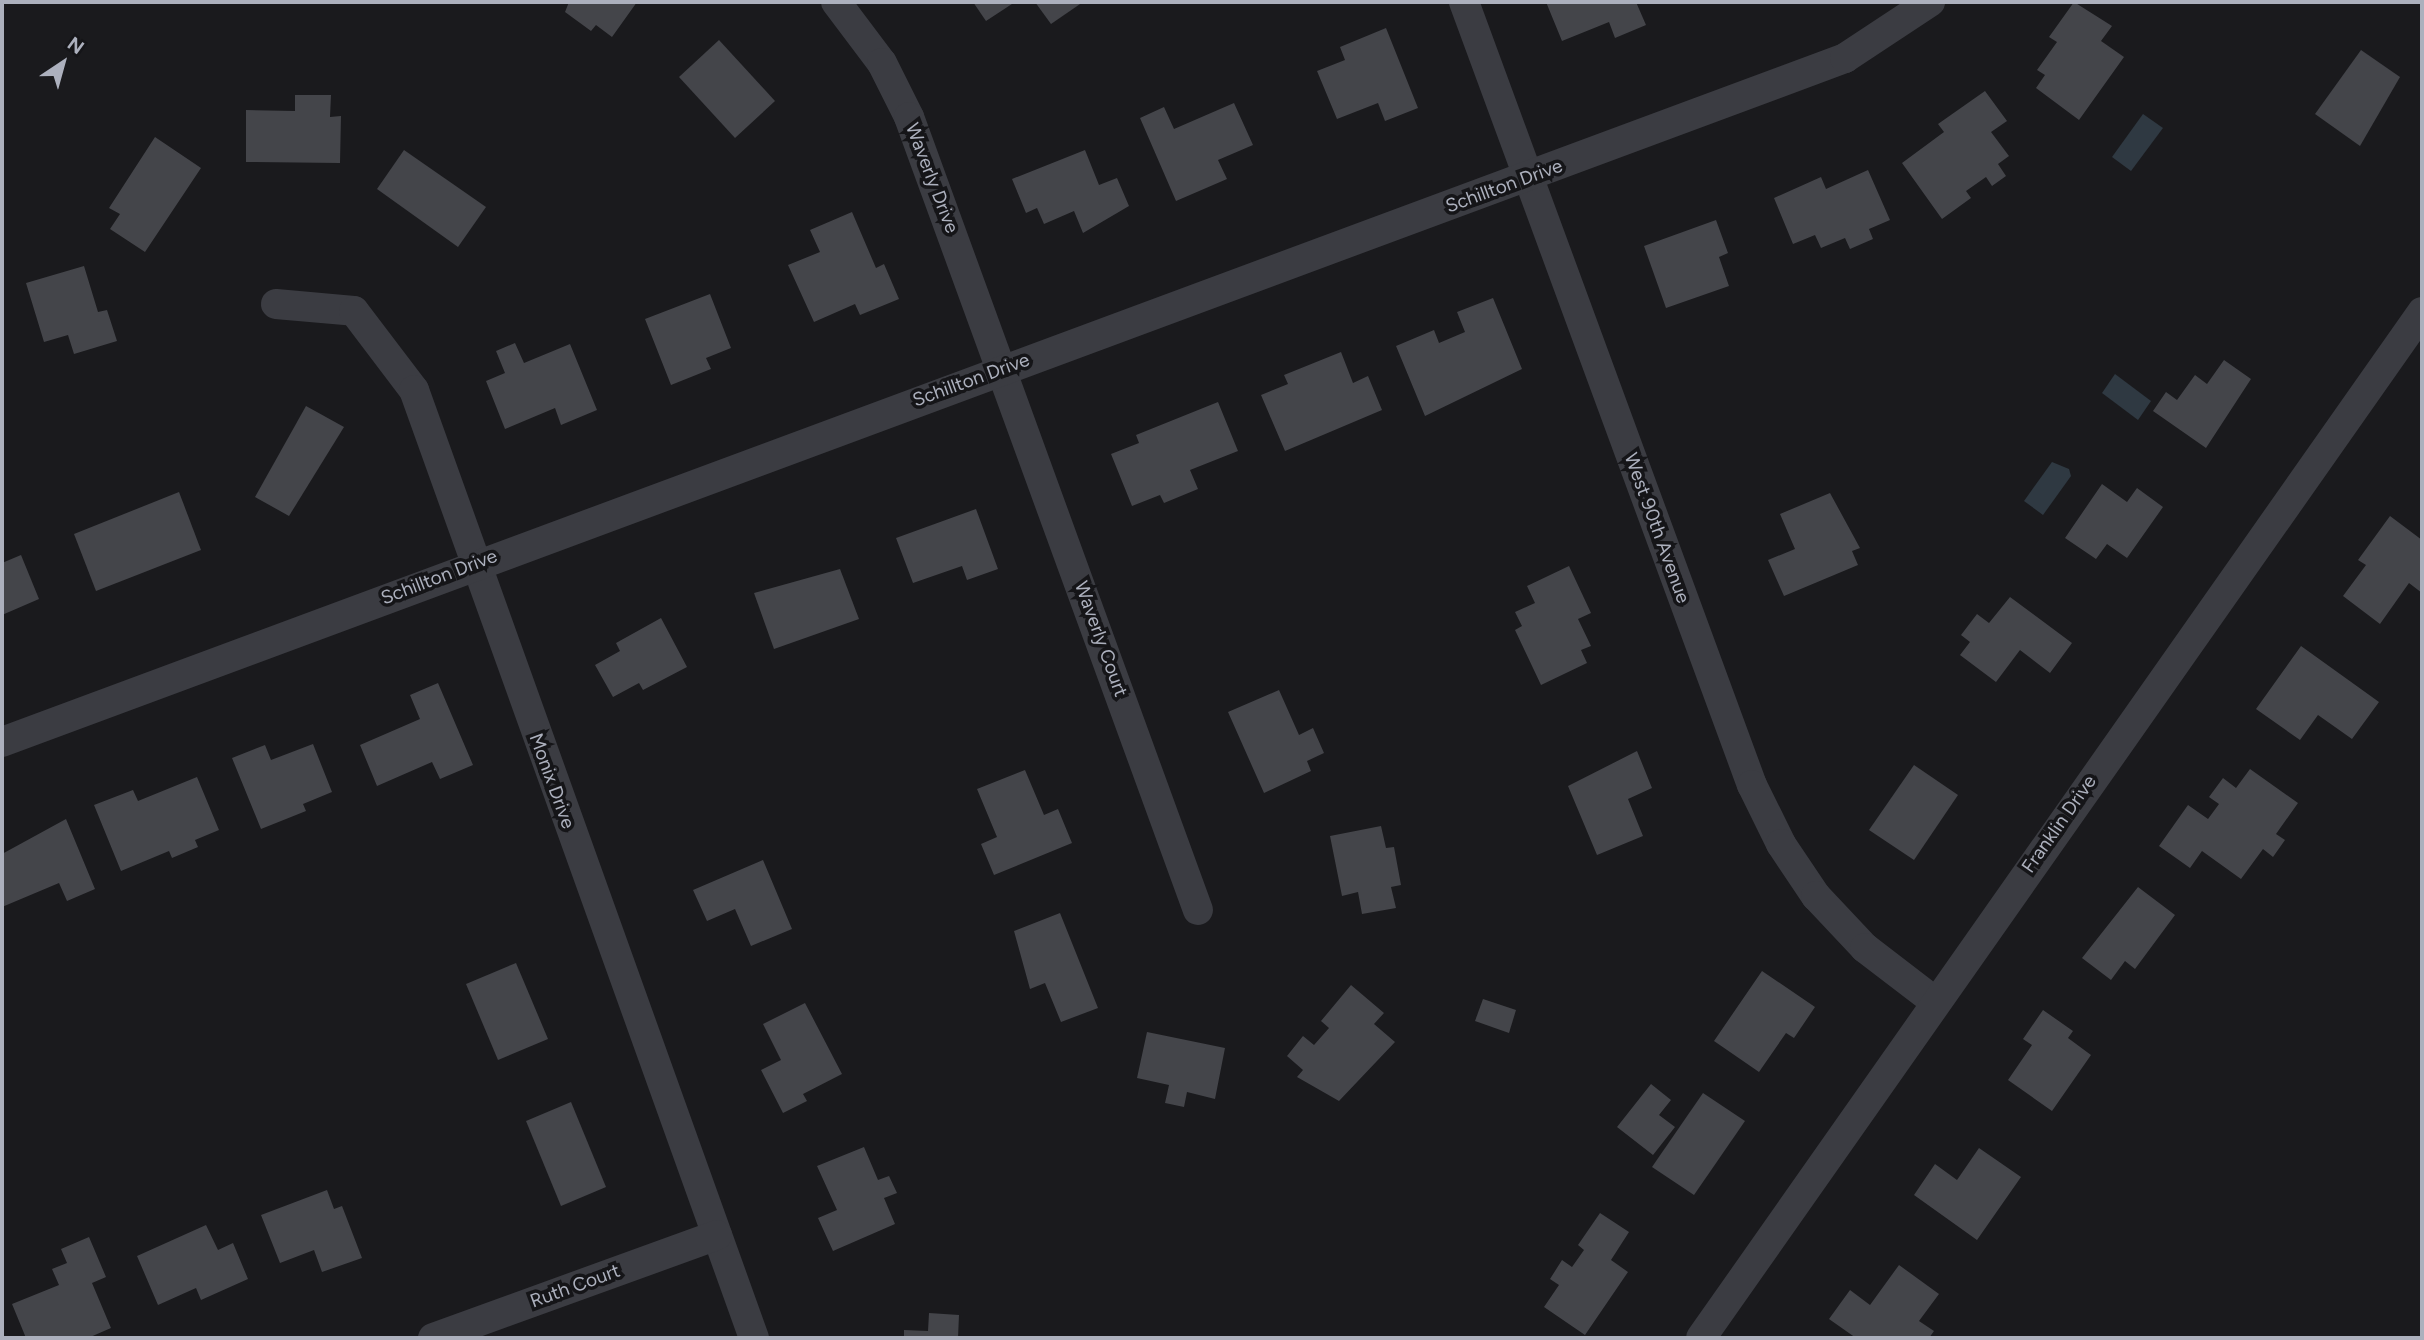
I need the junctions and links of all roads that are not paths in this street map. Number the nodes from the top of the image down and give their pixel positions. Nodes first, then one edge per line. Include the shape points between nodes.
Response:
1 (836, 2) edge
2 (1464, 2) edge
3 (1930, 2) edge
4 (1528, 178) junction
5 (275, 304) dead end
6 (2422, 312) edge
7 (1003, 367) junction
8 (473, 564) junction
9 (2, 742) edge
10 (1198, 911) dead end
11 (1934, 1001) junction
12 (717, 1235) junction
13 (433, 1338) edge
14 (754, 1338) edge
15 (1701, 1338) edge

1 - 7 street, Waverly Drive via 866,39 905,108
2 - 4 street, West 90th Avenue
3 - 4 street, Schillton Drive via 1845,58
4 - 7 street, Schillton Drive
4 - 11 street, West 90th Avenue via 1771,825 1838,921
5 - 8 street, Monix Drive via 354,311 369,330 414,390
6 - 11 street, Franklin Drive
7 - 8 street, Schillton Drive
7 - 10 street, Waverly Court
8 - 9 street, Schillton Drive
8 - 12 street, Monix Drive
11 - 15 street, Franklin Drive
12 - 13 street, Ruth Court
12 - 14 street, Monix Drive

